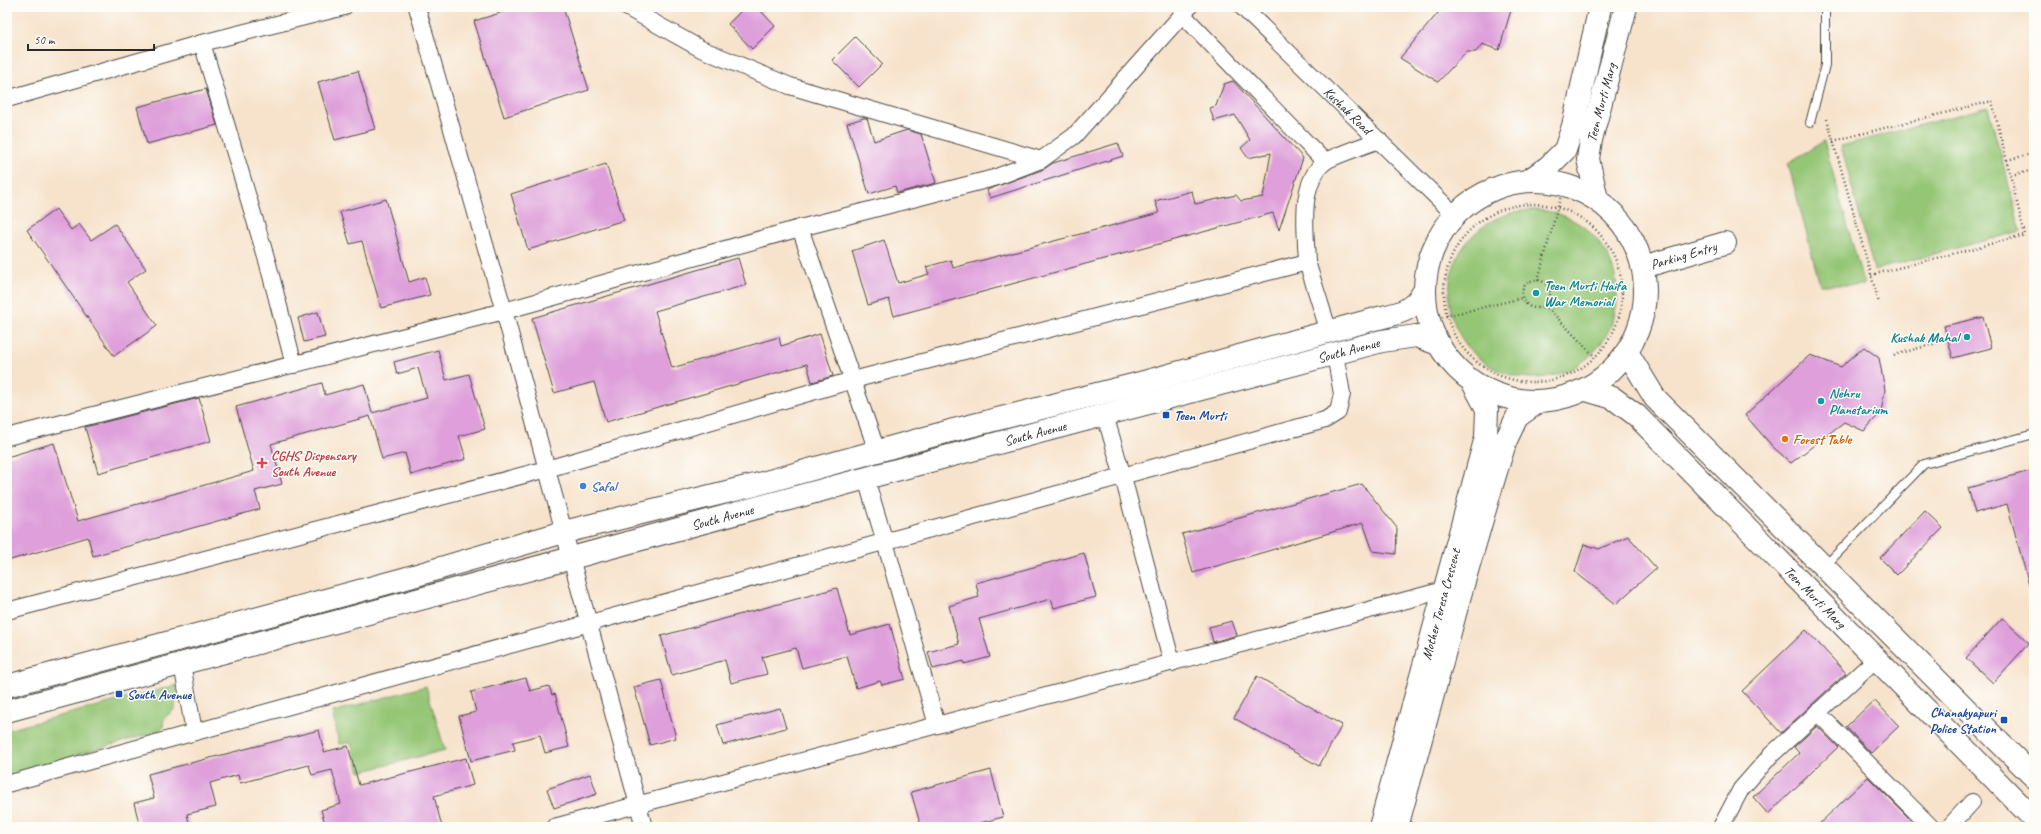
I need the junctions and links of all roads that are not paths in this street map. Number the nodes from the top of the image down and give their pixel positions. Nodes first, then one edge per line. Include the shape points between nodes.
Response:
1 (344, 7) edge
2 (417, 7) edge
3 (626, 7) edge
4 (1242, 7) edge
5 (1600, 7) edge
6 (1626, 7) edge
7 (1825, 7) edge
8 (1186, 11) edge
9 (202, 44) junction
10 (7, 99) edge
11 (1810, 123) dead end
12 (1379, 140) junction
13 (1041, 160) junction
14 (1325, 162) junction
15 (1529, 180) junction
16 (1597, 199) junction
17 (1454, 214) junction
18 (800, 228) junction
19 (1725, 243) dead end
20 (1307, 262) junction
21 (1643, 267) junction
22 (1424, 291) junction
23 (504, 311) junction
24 (1329, 332) junction
25 (1438, 344) junction
26 (1627, 352) junction
27 (1335, 354) junction
28 (294, 365) junction
29 (853, 380) junction
30 (1473, 383) junction
31 (1586, 390) junction
32 (1538, 402) junction
33 (1105, 415) junction
34 (2034, 434) edge
35 (7, 437) edge
36 (877, 451) junction
37 (547, 469) junction
38 (1123, 477) junction
39 (866, 479) junction
40 (564, 532) junction
41 (885, 542) junction
42 (571, 558) junction
43 (1824, 566) junction
44 (1444, 590) junction
45 (7, 611) edge
46 (589, 623) junction
47 (1876, 659) junction
48 (1172, 663) junction
49 (182, 664) junction
50 (7, 686) edge
51 (7, 711) edge
52 (1818, 712) junction
53 (937, 725) junction
54 (194, 732) junction
55 (2034, 778) edge
56 (7, 784) edge
57 (1972, 802) dead end
58 (638, 805) junction
59 (2034, 819) edge
60 (554, 827) edge
61 (644, 827) edge
62 (1380, 827) edge
63 (1397, 827) edge
64 (1721, 827) edge
65 (1931, 827) edge
66 (1949, 827) edge

1 - 9 street
2 - 23 street
3 - 13 street via 701,49 790,86
4 - 12 street, Kushak Road
5 - 15 main road, Teen Murti Marg via 1573,126 1565,150 1548,167
6 - 16 main road, Teen Murti Marg via 1588,159
7 - 11 lane via 1825,65
8 - 13 street via 1074,136
8 - 14 street
9 - 10 street
9 - 28 street via 268,264
12 - 14 street
12 - 17 street, Kushak Road
13 - 18 street via 994,178
14 - 20 street via 1310,182 1305,214
15 - 16 main road via 1564,184
15 - 17 main road via 1488,190
16 - 21 main road via 1618,218 1630,235
17 - 22 main road via 1438,237 1427,263
18 - 23 street
18 - 29 street
19 - 21 main road, Parking Entry
20 - 24 street
20 - 29 street
21 - 26 main road via 1645,297 1640,326
22 - 24 main road, South Avenue via 1408,310
22 - 25 main road via 1438,318
23 - 28 street
23 - 37 street
24 - 36 main road, South Avenue
25 - 27 main road, South Avenue via 1416,336 1382,341
25 - 30 main road via 1453,366
26 - 31 main road via 1606,375
26 - 43 main road, Teen Murti Marg via 1655,398
27 - 33 main road, South Avenue
27 - 38 street via 1342,394 1338,412 1325,420
28 - 35 street
29 - 36 street
29 - 37 street
30 - 32 main road via 1504,397
30 - 44 main road, Mother Teresa Crescent via 1487,409 1486,438
31 - 32 main road
31 - 47 main road, Teen Murti Marg via 1613,398 1636,416
32 - 63 main road, Mother Teresa Crescent via 1517,417 1506,440 1462,588
33 - 38 street
33 - 39 main road, South Avenue
34 - 43 lane via 1924,464
36 - 40 main road, South Avenue via 755,485
37 - 40 street
37 - 45 street
38 - 41 street
38 - 48 street
39 - 41 street
39 - 42 main road, South Avenue
40 - 42 street
40 - 50 main road, South Avenue via 403,579
41 - 46 street
41 - 53 street
42 - 46 street
42 - 49 main road, South Avenue
43 - 55 main road, Teen Murti Marg
44 - 48 street
44 - 62 main road, Mother Teresa Crescent
46 - 54 street
46 - 58 street
47 - 52 street
47 - 59 main road, Teen Murti Marg
48 - 53 street
49 - 51 main road, South Avenue
49 - 54 street
52 - 64 street via 1771,755 1742,789
52 - 65 street
53 - 58 street
54 - 56 street
57 - 66 street
58 - 60 street
58 - 61 street

